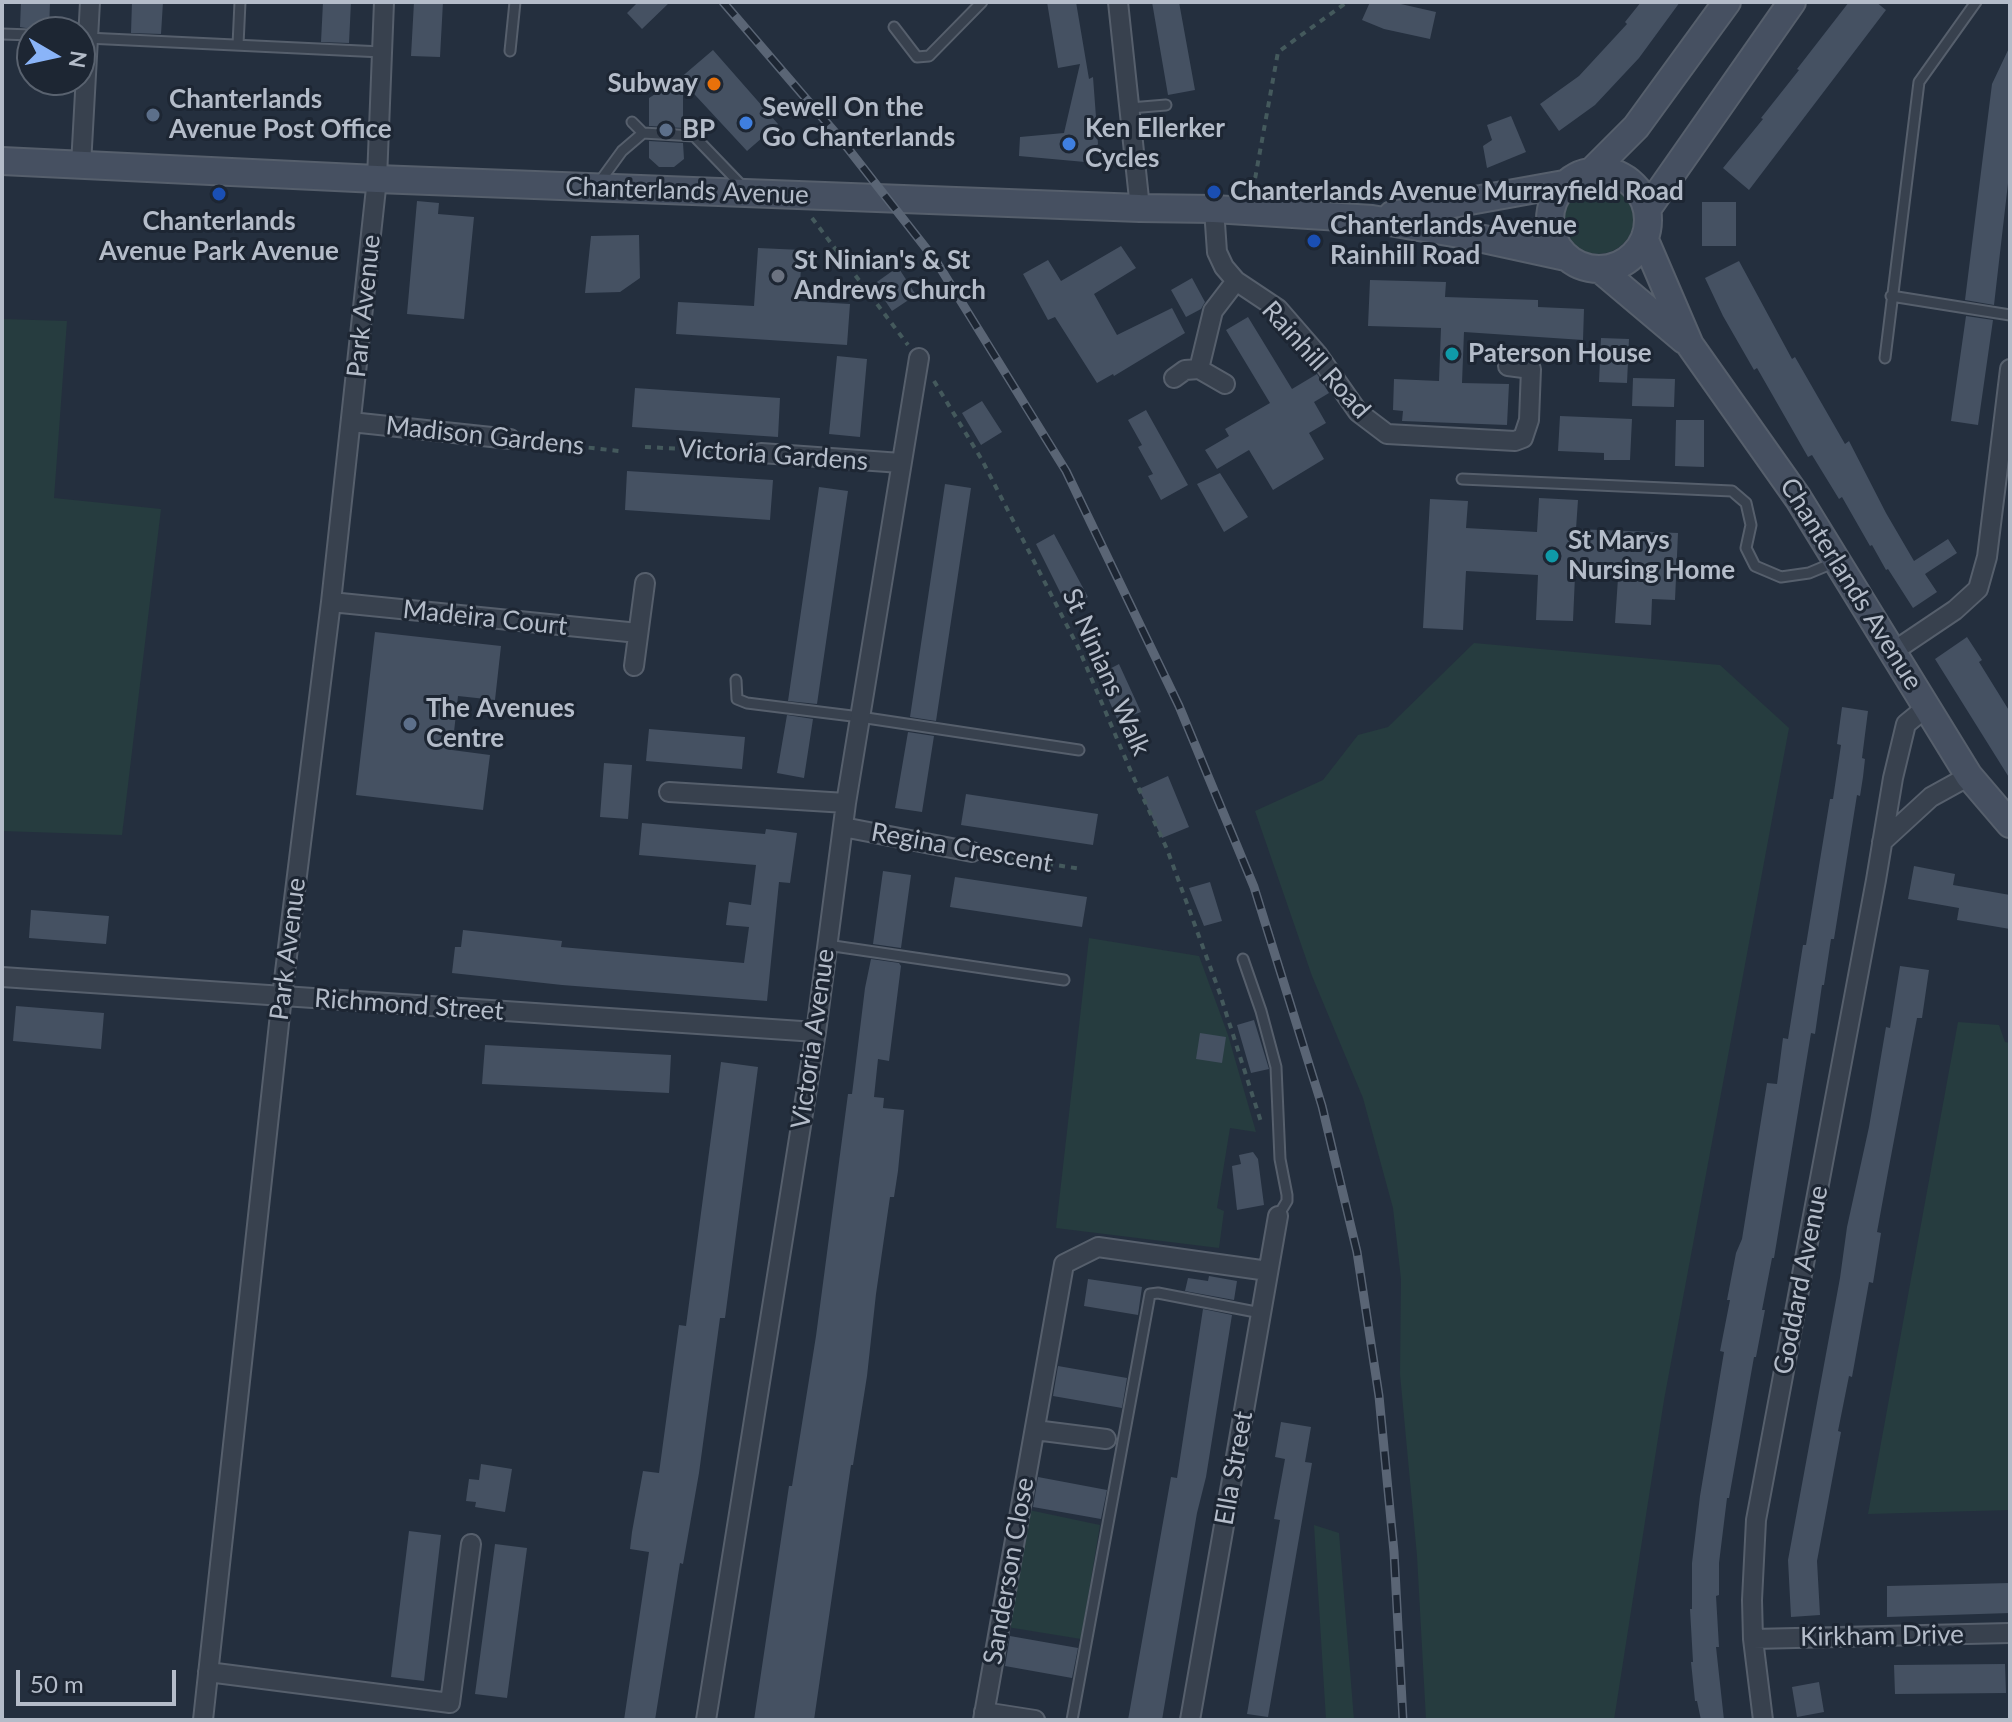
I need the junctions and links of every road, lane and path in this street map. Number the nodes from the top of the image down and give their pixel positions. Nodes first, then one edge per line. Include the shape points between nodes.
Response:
1 (240, 2) edge
2 (384, 2) edge
3 (515, 2) edge
4 (982, 2) edge
5 (1118, 2) edge
6 (1347, 2) edge
7 (1727, 2) edge
8 (1792, 2) edge
9 (1976, 2) edge
10 (894, 27) dead end
11 (96, 39) edge
12 (238, 45) junction
13 (510, 51) dead end
14 (382, 52) junction
15 (83, 96) edge
16 (1166, 105) dead end
17 (1130, 108) junction
18 (632, 122) dead end
19 (643, 133) junction
20 (2, 161) edge
21 (81, 165) junction
22 (1593, 170) junction
23 (377, 179) junction
24 (1564, 184) junction
25 (596, 187) junction
26 (749, 193) junction
27 (792, 195) junction
28 (1140, 208) junction
29 (1648, 208) junction
30 (1214, 209) junction
31 (1249, 211) junction
32 (1372, 219) junction
33 (1645, 240) junction
34 (1566, 257) junction
35 (1601, 270) junction
36 (1236, 281) junction
37 (1891, 296) junction
38 (2010, 315) edge
39 (1690, 345) junction
40 (919, 358) junction
41 (1885, 358) dead end
42 (1508, 366) dead end
43 (1199, 369) junction
44 (2010, 369) edge
45 (1174, 378) dead end
46 (1225, 384) dead end
47 (351, 422) junction
48 (510, 439) joint
49 (645, 447) dead end
50 (619, 451) dead end
51 (761, 453) joint
52 (901, 463) junction
53 (1462, 479) dead end
54 (2003, 485) edge
55 (1836, 561) junction
56 (645, 583) dead end
57 (331, 602) junction
58 (638, 633) junction
59 (1894, 651) junction
60 (634, 666) dead end
61 (736, 680) dead end
62 (1928, 706) junction
63 (860, 717) junction
64 (1079, 750) dead end
65 (1969, 776) junction
66 (669, 792) dead end
67 (846, 803) junction
68 (2010, 824) edge
69 (843, 827) junction
70 (1882, 842) junction
71 (972, 852) joint
72 (1081, 869) dead end
73 (827, 945) junction
74 (1243, 959) dead end
75 (2, 977) edge
76 (1064, 980) dead end
77 (282, 996) junction
78 (816, 1032) junction
79 (1264, 1134) dead end
80 (1278, 1216) joint
81 (1268, 1271) junction
82 (1261, 1313) junction
83 (1035, 1430) junction
84 (1106, 1439) dead end
85 (471, 1544) dead end
86 (2010, 1633) edge
87 (1753, 1639) junction
88 (208, 1672) junction
89 (449, 1712) edge
90 (983, 1716) edge
91 (203, 1720) edge
92 (706, 1720) edge
93 (1035, 1720) edge
94 (1072, 1720) edge
95 (1190, 1720) edge
96 (1763, 1720) edge

1 - 12 lane
2 - 14 street, Park Avenue
3 - 13 lane
4 - 10 lane via 929,56 917,57
5 - 17 street
6 - 31 path via 1278,52
7 - 22 street via 1636,127
8 - 29 street
9 - 37 lane via 1919,82
11 - 12 lane
12 - 14 lane
14 - 23 street, Park Avenue
15 - 21 street
16 - 17 lane
17 - 28 street
18 - 19 lane
19 - 25 lane via 622,151
19 - 26 lane via 694,136
20 - 21 street, Chanterlands Avenue
21 - 23 street, Chanterlands Avenue
22 - 24 street
22 - 29 street via 1615,172 1637,186
23 - 25 street, Chanterlands Avenue
23 - 47 street, Park Avenue
24 - 32 street, Chanterlands Avenue
24 - 34 street via 1551,205 1553,238
25 - 26 street, Chanterlands Avenue
26 - 27 street, Chanterlands Avenue
27 - 28 street, Chanterlands Avenue
27 - 40 path, St Ninians Walk
28 - 30 street, Chanterlands Avenue
29 - 33 street
30 - 31 street, Chanterlands Avenue
30 - 36 street, Rainhill Road via 1217,252
31 - 32 street, Chanterlands Avenue
32 - 34 street, Chanterlands Avenue
33 - 35 street via 1626,262
33 - 39 street, Chanterlands Avenue
34 - 35 street
35 - 39 street, Chanterlands Avenue
36 - 42 street, Rainhill Road via 1278,309 1358,412 1387,434 1523,438 1531,369
36 - 43 street via 1213,311
37 - 38 lane
37 - 41 lane
39 - 55 street, Chanterlands Avenue
40 - 52 street, Victoria Avenue
40 - 79 path, St Ninians Walk via 982,460 1078,647 1167,849
43 - 45 street
43 - 46 street
44 - 54 street
47 - 48 street, Madison Gardens
47 - 57 street, Park Avenue
48 - 50 path, Madison Gardens
49 - 51 path, Victoria Gardens
51 - 52 street, Victoria Gardens
52 - 63 street, Victoria Avenue
53 - 55 lane via 1732,491 1746,503 1751,525 1746,548 1755,566 1781,577
54 - 59 street via 1978,589
55 - 59 street, Chanterlands Avenue
56 - 58 street
57 - 58 street, Madeira Court
57 - 77 street, Park Avenue
58 - 60 street
59 - 62 street, Chanterlands Avenue
61 - 63 lane via 737,699 747,703
62 - 65 street, Chanterlands Avenue
62 - 70 street, Goddard Avenue via 1906,724
63 - 64 lane
63 - 67 street, Victoria Avenue
65 - 68 street, Chanterlands Avenue
65 - 70 street via 1931,797
66 - 67 street
67 - 69 street, Victoria Avenue
69 - 71 street, Regina Crescent
69 - 73 street, Victoria Avenue
70 - 87 street, Goddard Avenue via 1756,1520
71 - 72 path, Regina Crescent
73 - 76 lane
73 - 78 street, Victoria Avenue
74 - 80 lane via 1276,1067 1287,1195
75 - 77 street, Richmond Street
77 - 78 street, Richmond Street
77 - 88 street, Park Avenue
78 - 92 street, Victoria Avenue
80 - 81 street, Ella Street
81 - 82 street, Ella Street
81 - 83 street, Sanderson Close via 1098,1247 1064,1264
82 - 94 lane via 1150,1294
82 - 95 street, Ella Street
83 - 84 street
83 - 90 street, Sanderson Close
85 - 89 street
86 - 87 street, Kirkham Drive
87 - 96 street, Goddard Avenue
88 - 89 street
88 - 91 street, Park Avenue
90 - 93 street, Sanderson Close

